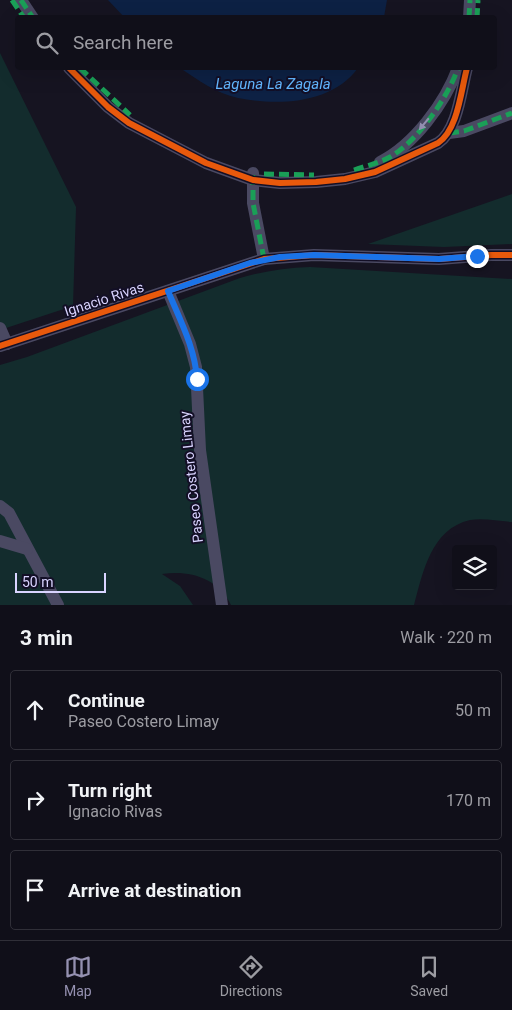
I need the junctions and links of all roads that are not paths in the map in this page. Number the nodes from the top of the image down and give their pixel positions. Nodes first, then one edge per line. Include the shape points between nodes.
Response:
1 (12, 0) edge
2 (21, 0) edge
3 (470, 0) edge
4 (478, 0) edge
5 (22, 15) edge
6 (31, 15) edge
7 (469, 15) edge
8 (476, 15) edge
9 (71, 70) edge
10 (82, 70) edge
11 (457, 70) edge
12 (466, 70) edge
13 (446, 95) junction
14 (457, 107) junction
15 (512, 113) edge
16 (449, 133) junction
17 (404, 153) junction
18 (253, 176) junction
19 (512, 256) edge
20 (264, 259) junction
21 (168, 291) junction
22 (0, 328) edge
23 (3, 345) edge
24 (0, 506) edge
25 (0, 541) edge
26 (27, 550) junction
27 (58, 605) edge
28 (222, 605) edge

1 - 5 street
2 - 6 street
3 - 7 street
4 - 8 street
9 - 18 street via 129,123 206,163
10 - 18 street via 122,109 142,122 195,151
11 - 13 street
12 - 14 street
13 - 14 street via 453,94
13 -> 17 street
14 - 16 street
15 - 16 street via 464,132
16 - 17 street via 438,143
17 - 18 street via 338,173
18 - 20 street via 253,204
19 - 20 street, Ignacio Rivas via 439,259 305,255
20 - 21 street, Ignacio Rivas
21 - 23 street, Ignacio Rivas
21 - 28 street, Paseo Costero Limay via 196,367 200,450
22 - 23 street
24 - 26 street via 9,513
25 - 26 street
26 - 27 street

